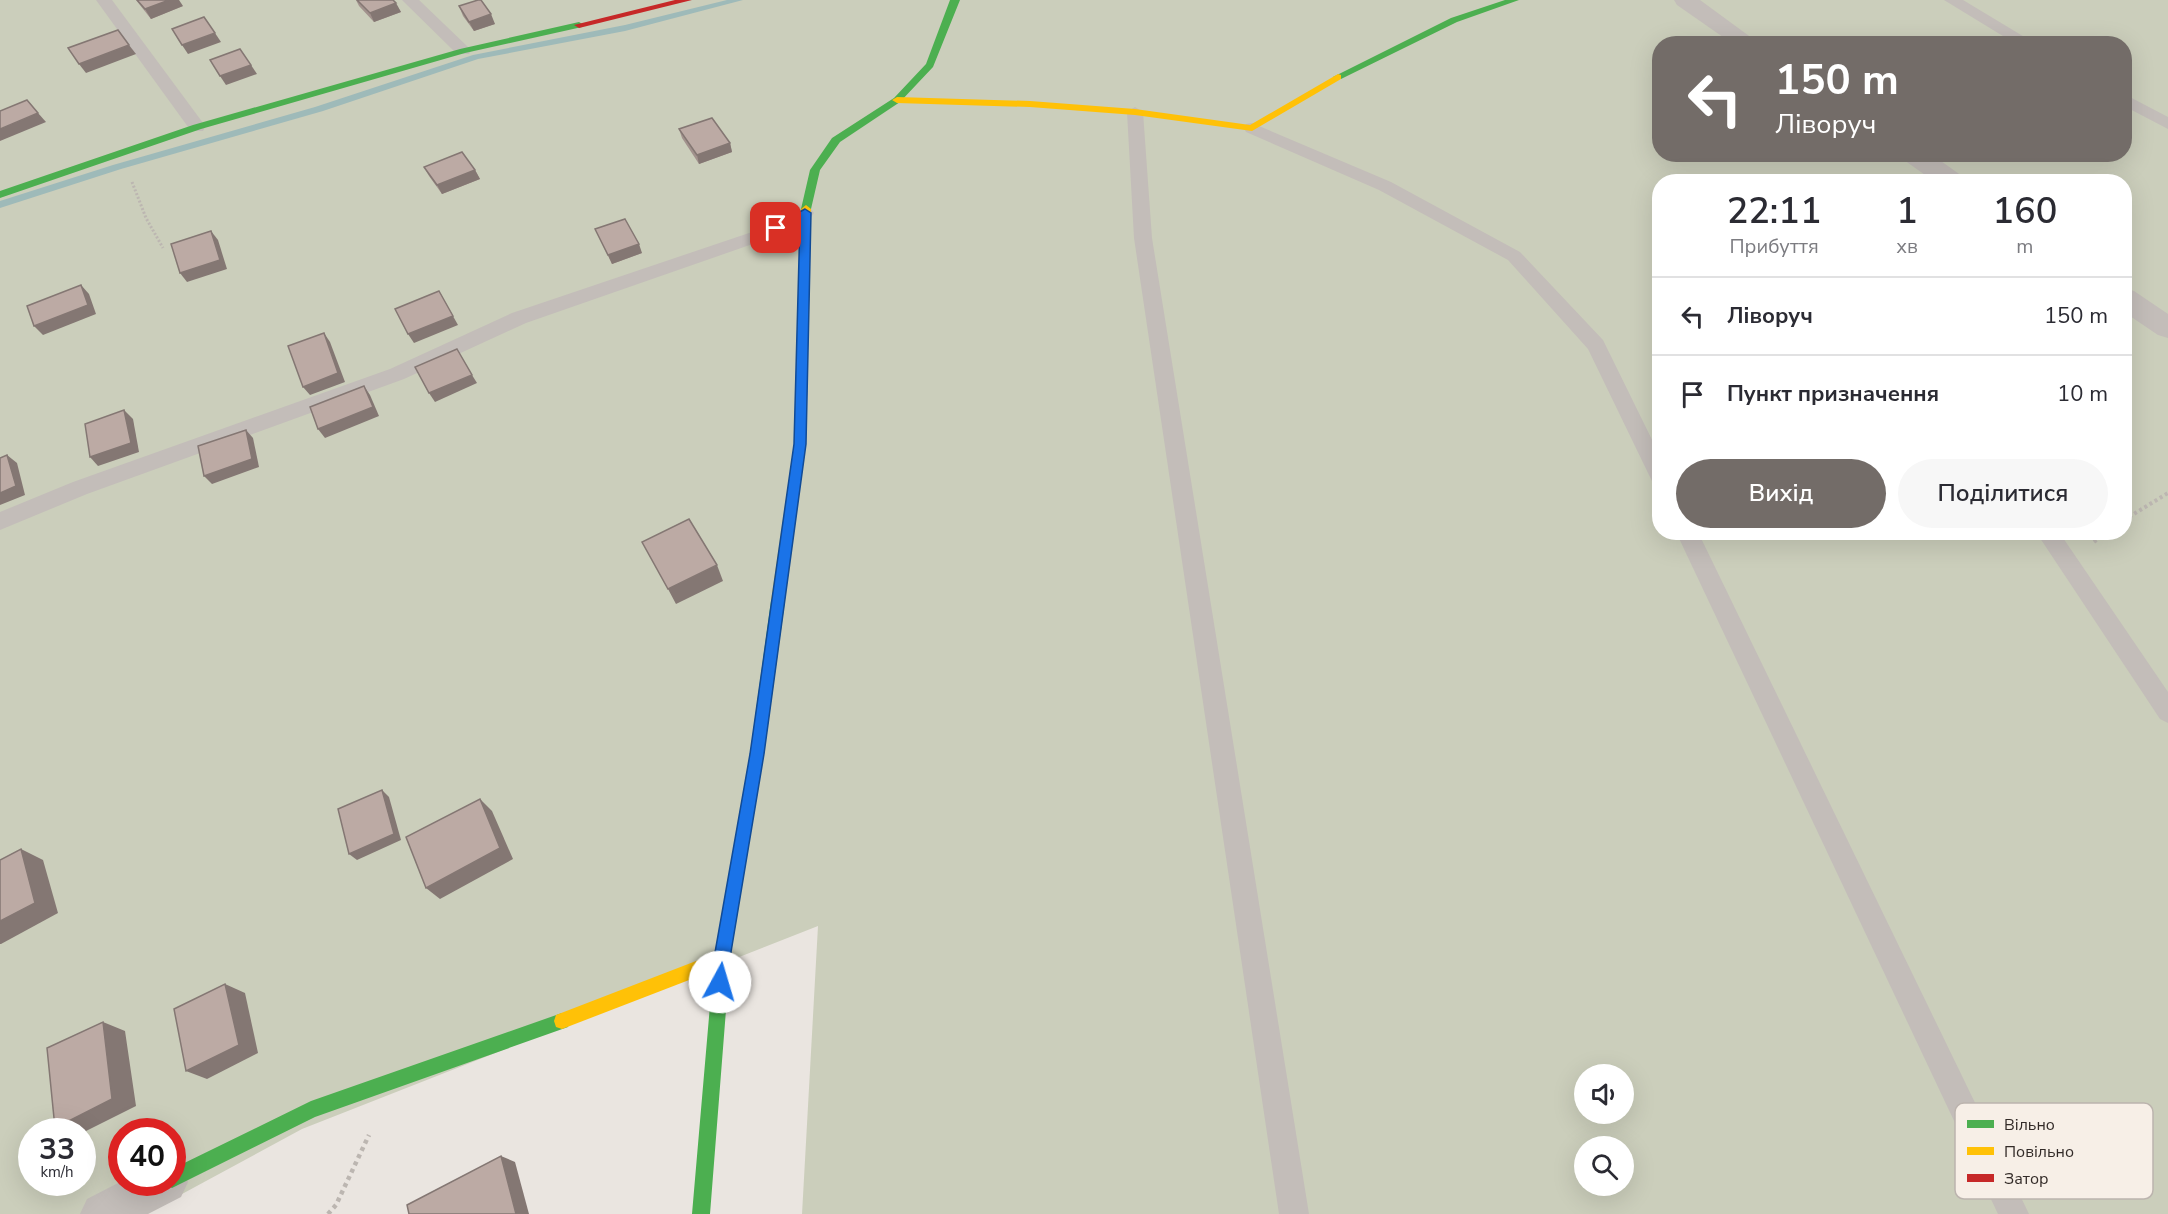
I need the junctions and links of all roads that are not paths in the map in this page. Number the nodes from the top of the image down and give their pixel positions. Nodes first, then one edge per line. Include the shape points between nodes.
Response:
1 (104, 0) edge
2 (410, 0) edge
3 (687, 0) edge
4 (955, 0) edge
5 (1514, 0) edge
6 (1685, 0) edge
7 (1952, 0) edge
8 (1737, 36) edge
9 (2014, 36) edge
10 (463, 51) junction
11 (897, 100) junction
12 (2132, 104) edge
13 (1136, 112) junction
14 (2168, 124) edge
15 (197, 127) junction
16 (1252, 128) junction
17 (1924, 162) edge
18 (1942, 174) edge
19 (0, 195) edge
20 (805, 213) junction
21 (2132, 303) edge
22 (2168, 328) edge
23 (1652, 461) edge
24 (0, 521) edge
25 (1691, 540) edge
26 (2052, 540) edge
27 (2168, 712) edge
28 (722, 958) junction
29 (1961, 1103) edge
30 (186, 1172) edge
31 (138, 1196) edge
32 (2007, 1199) edge
33 (102, 1214) edge
34 (701, 1214) edge
35 (1294, 1214) edge
36 (2014, 1214) edge

1 - 15 lane
2 - 10 lane
3 - 10 street
4 - 11 street via 930,65
5 - 16 street via 1454,20 1340,75
6 - 8 street
7 - 9 lane
10 - 15 street
11 - 13 street
11 - 20 street via 836,140 815,170
12 - 14 lane
13 - 16 street
13 - 35 lane via 1143,238
15 - 19 street
16 - 23 lane via 1384,186 1514,256 1596,345
17 - 18 street
20 - 24 lane via 761,235 519,318 397,374 80,488
20 - 28 street via 800,444 757,754
21 - 22 street
25 - 29 lane
26 - 27 lane
28 - 30 street via 514,1040 311,1110
28 - 34 street
31 - 33 street
32 - 36 lane

